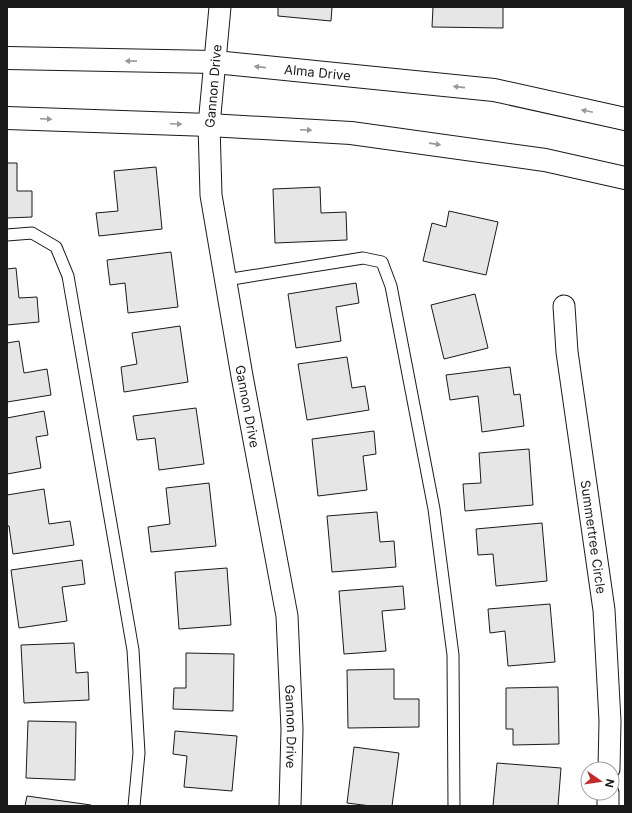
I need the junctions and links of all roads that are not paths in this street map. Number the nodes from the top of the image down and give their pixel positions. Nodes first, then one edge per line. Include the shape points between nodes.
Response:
1 (220, 7) edge
2 (7, 58) edge
3 (215, 62) junction
4 (7, 118) edge
5 (625, 119) edge
6 (209, 125) junction
7 (625, 178) edge
8 (7, 235) edge
9 (226, 280) junction
10 (564, 306) dead end
11 (609, 761) edge
12 (134, 806) edge
13 (290, 806) edge
14 (454, 806) edge

1 - 3 street, Gannon Drive
3 -> 2 main road, Alma Drive
5 -> 3 main road, Alma Drive via 494,90
3 - 6 street, Gannon Drive
4 -> 6 main road
6 -> 7 main road via 351,133 545,160
6 - 9 street, Gannon Drive via 211,195
8 - 12 lane via 32,233 56,247 68,276 133,650 139,753
9 - 13 street, Gannon Drive via 287,616 292,729
9 - 14 lane via 363,258 382,262 391,286 434,510 452,655
10 - 11 street, Summertree Circle via 567,352 604,610 610,721

